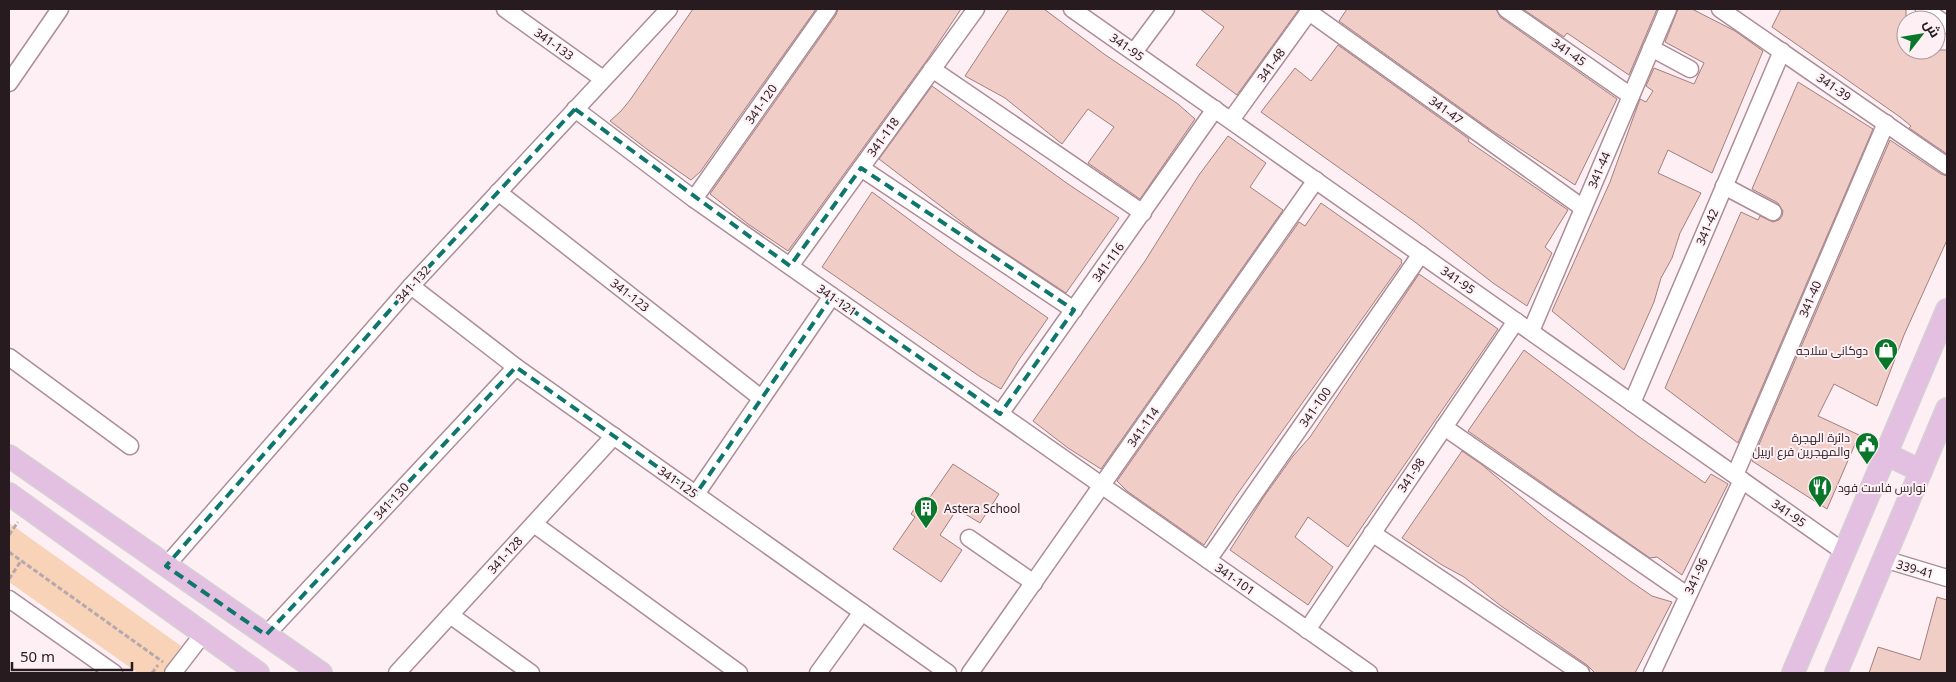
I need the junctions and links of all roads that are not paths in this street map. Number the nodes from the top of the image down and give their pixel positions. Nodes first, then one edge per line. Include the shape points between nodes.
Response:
1 (60, 9) edge
2 (505, 9) edge
3 (669, 9) edge
4 (828, 9) edge
5 (976, 9) edge
6 (1072, 9) edge
7 (1166, 9) edge
8 (1506, 9) edge
9 (1668, 9) edge
10 (1720, 9) edge
11 (1924, 9) edge
12 (1310, 10) edge
13 (1740, 15) edge
14 (1947, 24) edge
15 (1651, 48) junction
16 (1782, 51) junction
17 (1134, 52) junction
18 (932, 69) junction
19 (1690, 69) dead end
20 (603, 79) junction
21 (9, 83) edge
22 (1631, 96) junction
23 (575, 109) junction
24 (1215, 109) junction
25 (1231, 120) junction
26 (1886, 123) junction
27 (1947, 166) edge
28 (861, 168) junction
29 (1316, 180) junction
30 (1724, 186) junction
31 (498, 192) junction
32 (694, 199) junction
33 (1583, 208) junction
34 (1773, 212) dead end
35 (1143, 213) junction
36 (1421, 254) junction
37 (790, 266) junction
38 (411, 286) junction
39 (832, 296) junction
40 (1074, 310) junction
41 (1947, 310) edge
42 (1516, 321) junction
43 (1531, 332) junction
44 (9, 357) edge
45 (516, 367) junction
46 (761, 398) junction
47 (1632, 402) junction
48 (1946, 413) edge
49 (1000, 414) junction
50 (1444, 427) junction
51 (614, 436) junction
52 (130, 446) dead end
53 (1886, 454) junction
54 (9, 456) edge
55 (1921, 470) junction
56 (1738, 478) junction
57 (1102, 486) junction
58 (9, 494) edge
59 (696, 494) junction
60 (534, 524) junction
61 (1372, 534) junction
62 (969, 538) dead end
63 (1844, 552) junction
64 (1884, 559) junction
65 (1208, 560) junction
66 (166, 566) junction
67 (1947, 578) edge
68 (1034, 583) junction
69 (1687, 595) junction
70 (9, 599) edge
71 (862, 612) junction
72 (450, 615) junction
73 (1307, 630) junction
74 (203, 634) junction
75 (266, 635) junction
76 (168, 668) edge
77 (114, 673) edge
78 (258, 673) edge
79 (321, 673) edge
80 (397, 673) edge
81 (532, 673) edge
82 (739, 673) edge
83 (818, 673) edge
84 (948, 673) edge
85 (970, 673) edge
86 (1369, 673) edge
87 (1581, 673) edge
88 (1652, 673) edge
89 (1793, 673) edge
90 (1836, 673) edge

1 - 21 street
2 - 20 street, 341-133
3 - 20 street, 341-132
4 - 32 street, 341-120
5 - 18 street, 341-118
6 - 17 street, 341-95
7 - 17 street
8 - 22 street, 341-45
9 - 15 street, 341-44
10 - 13 street, 341-39
11 - 14 street
12 - 25 street, 341-48
12 - 33 street, 341-47
13 - 16 street, 341-39
15 - 19 street
15 - 22 street, 341-44
16 - 26 street, 341-39
16 - 30 street, 341-42
17 - 24 street, 341-95
18 - 28 street, 341-118
18 - 35 street
20 - 23 street, 341-132
22 - 33 street, 341-44
23 - 31 street, 341-132
23 - 32 street, 341-121
24 - 25 street, 341-95
24 - 35 street, 341-116
25 - 29 street, 341-95
26 - 27 street, 341-39
26 - 56 street, 341-40
28 - 37 street, 341-118
28 - 40 street
29 - 36 street, 341-95
29 - 57 street, 341-114
30 - 34 street
30 - 47 street, 341-42
31 - 38 street, 341-132
31 - 46 street, 341-123
32 - 37 street, 341-121
33 - 43 street, 341-44
35 - 40 street, 341-116
36 - 42 street, 341-95
36 - 65 street, 341-100
37 - 39 street, 341-121
38 - 45 street, 341-125
38 - 66 street, 341-132
39 - 46 street
39 - 49 street, 341-121
40 - 49 street, 341-116
41 - 53 main road
42 - 43 street, 341-95
42 - 50 street, 341-98
43 - 47 street, 341-95
44 - 52 street
45 - 51 street, 341-125
45 - 75 street, 341-130
46 - 59 street
47 - 56 street, 341-95
48 - 55 main road
49 - 57 street, 341-121
50 - 61 street, 341-98
50 - 69 street
51 - 59 street, 341-125
51 - 60 street, 341-128
53 - 55 main road
53 - 63 main road
54 - 66 main road
55 - 64 main road
56 - 63 street, 341-95
56 - 69 street, 341-96
57 - 65 street, 341-101
57 - 68 street, 341-114
58 - 74 main road
59 - 71 street, 341-125
60 - 72 street, 341-128
60 - 82 street
61 - 73 street, 341-98
61 - 87 street
62 - 68 street
63 - 89 main road
64 - 67 street, 339-41
64 - 90 main road
65 - 73 street, 341-101
66 - 75 main road
68 - 85 street, 341-114
69 - 88 street, 341-96
70 - 77 street
71 - 83 street
71 - 84 street, 341-125
72 - 80 street, 341-128
72 - 81 street
73 - 86 street, 341-101
74 - 76 street
74 - 78 main road
75 - 79 main road

